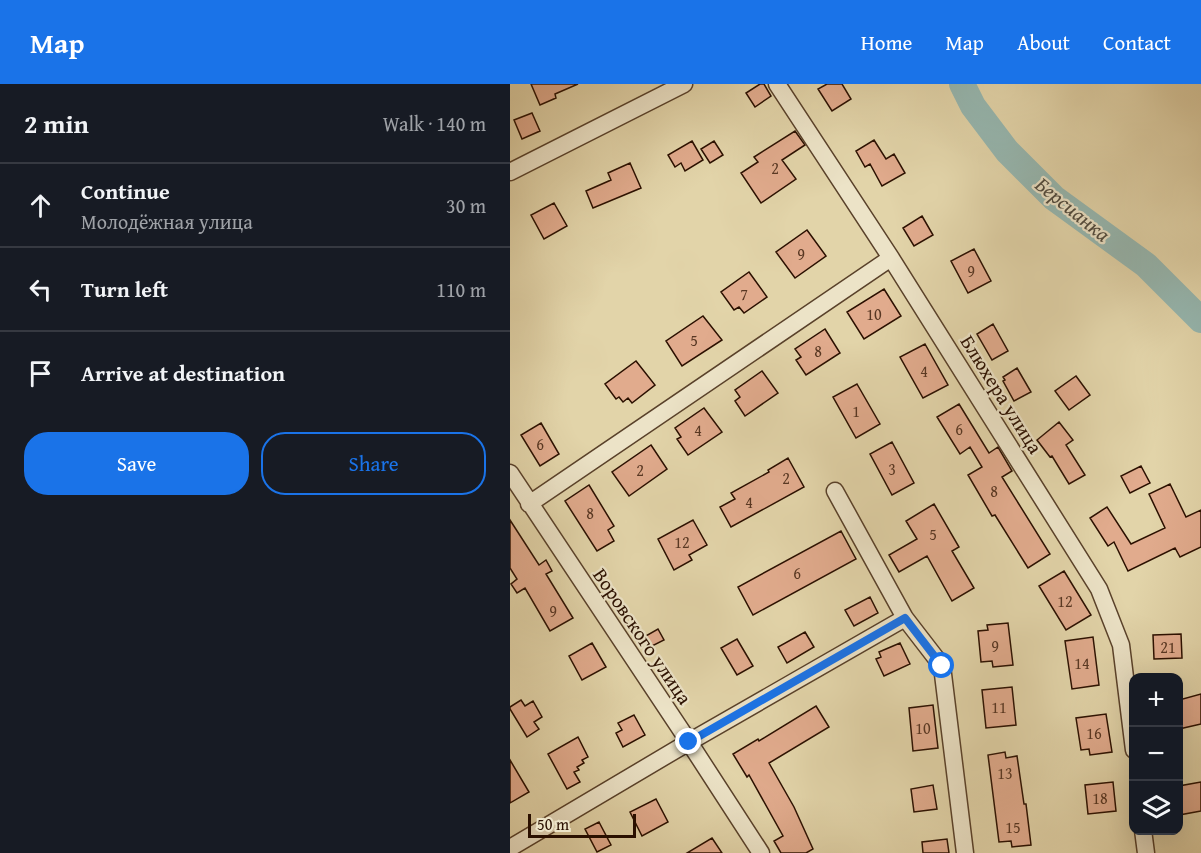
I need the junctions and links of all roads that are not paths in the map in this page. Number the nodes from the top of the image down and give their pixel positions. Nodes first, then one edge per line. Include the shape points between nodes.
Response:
1 (684, 84) edge
2 (777, 84) edge
3 (510, 172) edge
4 (891, 258) junction
5 (510, 473) edge
6 (835, 491) dead end
7 (530, 504) junction
8 (905, 618) junction
9 (1131, 727) edge
10 (689, 742) junction
11 (1144, 835) edge
12 (510, 848) edge
13 (761, 853) edge
14 (965, 853) edge
15 (1146, 853) edge

1 - 3 street
2 - 4 street, Блюхера улица
4 - 7 street
4 - 9 street, Блюхера улица via 1099,589 1121,645
5 - 7 street, Воровского улица
6 - 8 street
7 - 10 street, Воровского улица
8 - 10 street
8 - 14 street via 942,666
10 - 12 street
10 - 13 street, Воровского улица
11 - 15 street

